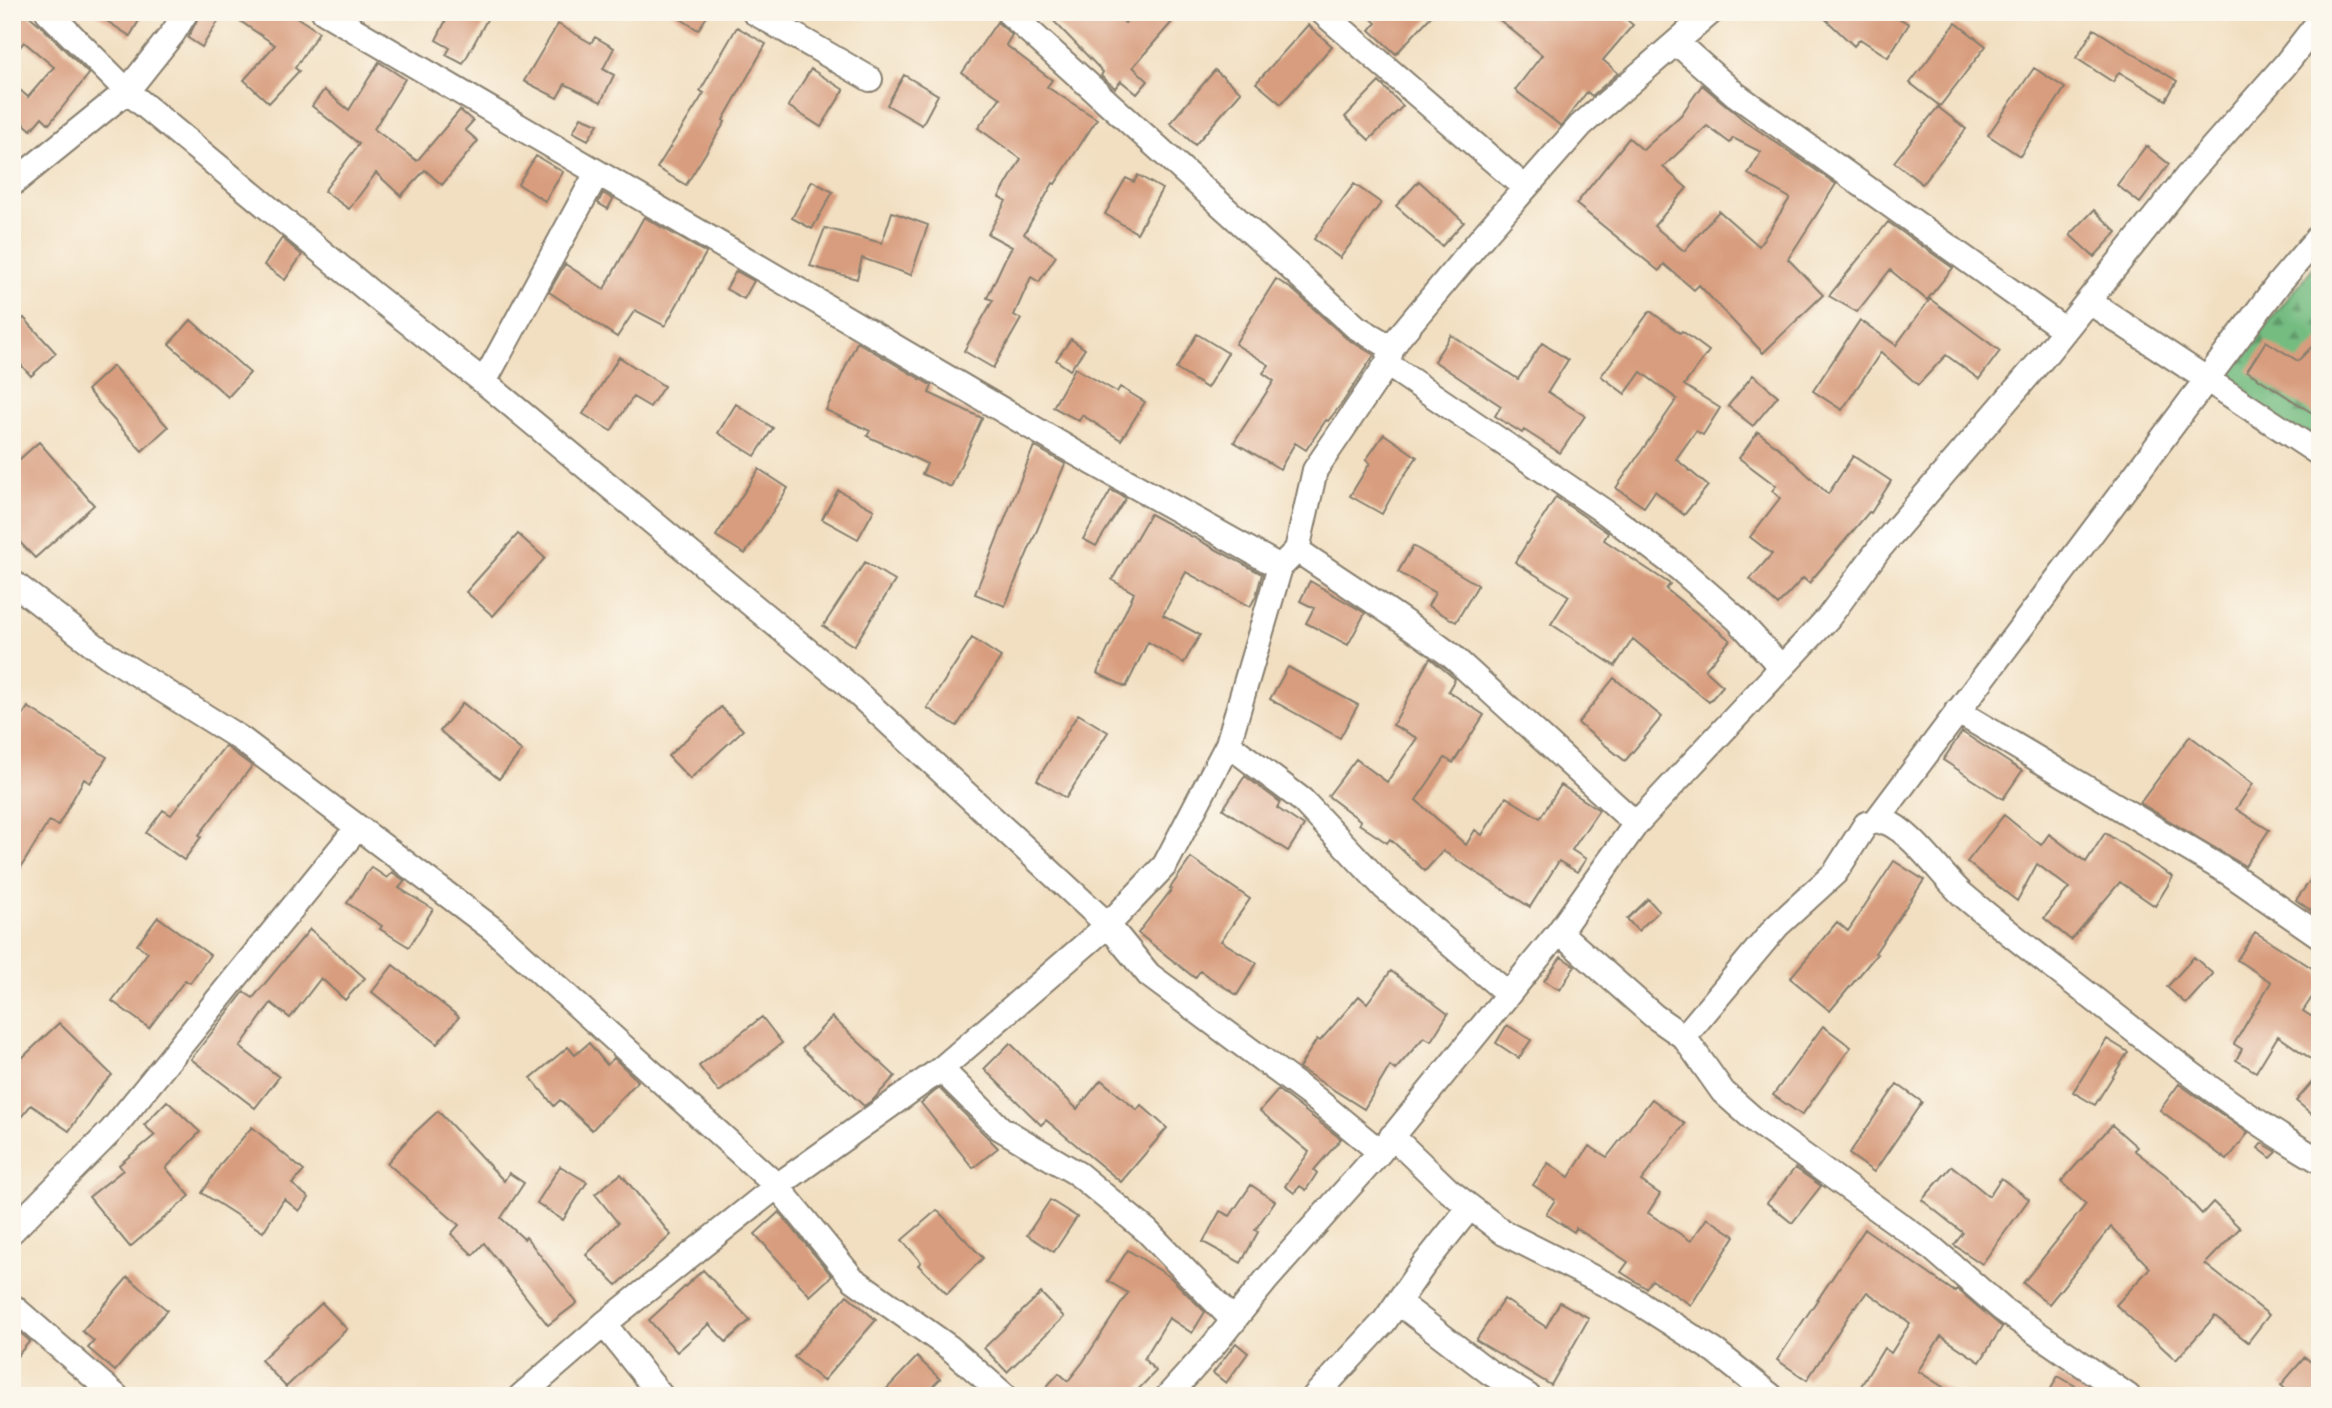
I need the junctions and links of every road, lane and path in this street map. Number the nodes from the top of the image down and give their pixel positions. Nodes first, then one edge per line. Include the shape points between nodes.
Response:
1 (48, 12) edge
2 (186, 12) edge
3 (324, 12) edge
4 (754, 12) edge
5 (1008, 12) edge
6 (1322, 12) edge
7 (1711, 12) edge
8 (2320, 20) edge
9 (1677, 43) junction
10 (870, 79) dead end
11 (127, 91) junction
12 (597, 173) junction
13 (12, 184) edge
14 (1525, 188) junction
15 (2320, 235) edge
16 (2088, 301) junction
17 (2065, 330) junction
18 (1389, 356) junction
19 (2207, 380) junction
20 (484, 382) junction
21 (2320, 454) edge
22 (1289, 559) junction
23 (12, 582) edge
24 (1781, 667) junction
25 (1957, 711) junction
26 (1228, 744) junction
27 (1876, 821) junction
28 (1636, 824) junction
29 (358, 827) junction
30 (1108, 925) junction
31 (1559, 932) junction
32 (2320, 936) edge
33 (1507, 993) junction
34 (1685, 1038) junction
35 (941, 1069) junction
36 (1386, 1144) junction
37 (2320, 1161) edge
38 (778, 1186) junction
39 (1470, 1207) junction
40 (12, 1231) edge
41 (1398, 1302) junction
42 (12, 1306) edge
43 (1234, 1321) junction
44 (604, 1324) junction
45 (1170, 1395) edge
46 (116, 1396) edge
47 (521, 1396) edge
48 (661, 1396) edge
49 (1005, 1396) edge
50 (1315, 1396) edge
51 (1528, 1396) edge
52 (1772, 1396) edge
53 (2127, 1396) edge

1 - 11 street
2 - 11 street
3 - 12 street
4 - 10 street
5 - 18 street
6 - 14 street
7 - 9 street
8 - 16 street
9 - 14 street via 1581,125
9 - 17 street via 1735,94
11 - 13 street
11 - 20 street
12 - 20 street
12 - 22 street via 1074,452
14 - 18 street via 1420,310
15 - 19 street
16 - 17 street
16 - 19 street
17 - 24 street via 1879,548 1828,618
18 - 22 street via 1315,470
18 - 24 street via 1680,569 1737,619
19 - 21 street
19 - 25 street
20 - 30 street via 845,682
22 - 26 street
22 - 28 street via 1421,633 1454,657
23 - 29 street via 107,655 241,739
24 - 28 street
25 - 27 street
25 - 32 street via 2229,873
26 - 30 street via 1165,865
26 - 33 street via 1302,800 1385,888
27 - 34 street via 1866,824 1835,873 1777,926
27 - 37 street via 1903,833 1961,893 2213,1092
28 - 31 street
29 - 38 street via 494,930
29 - 40 street via 112,1130
30 - 35 street
30 - 36 street via 1149,975 1317,1100
31 - 33 street
31 - 34 street
33 - 36 street
34 - 53 street via 1723,1092 1758,1123 1932,1248 2002,1309
35 - 38 street
35 - 43 street via 1000,1128 1077,1174 1147,1231
36 - 39 street
36 - 43 street
38 - 44 street
38 - 49 street via 853,1279 950,1348
39 - 41 street
39 - 52 street via 1504,1233 1627,1295 1716,1352
41 - 50 street
41 - 51 street via 1489,1373
42 - 46 street
43 - 45 street
44 - 47 street
44 - 48 street

